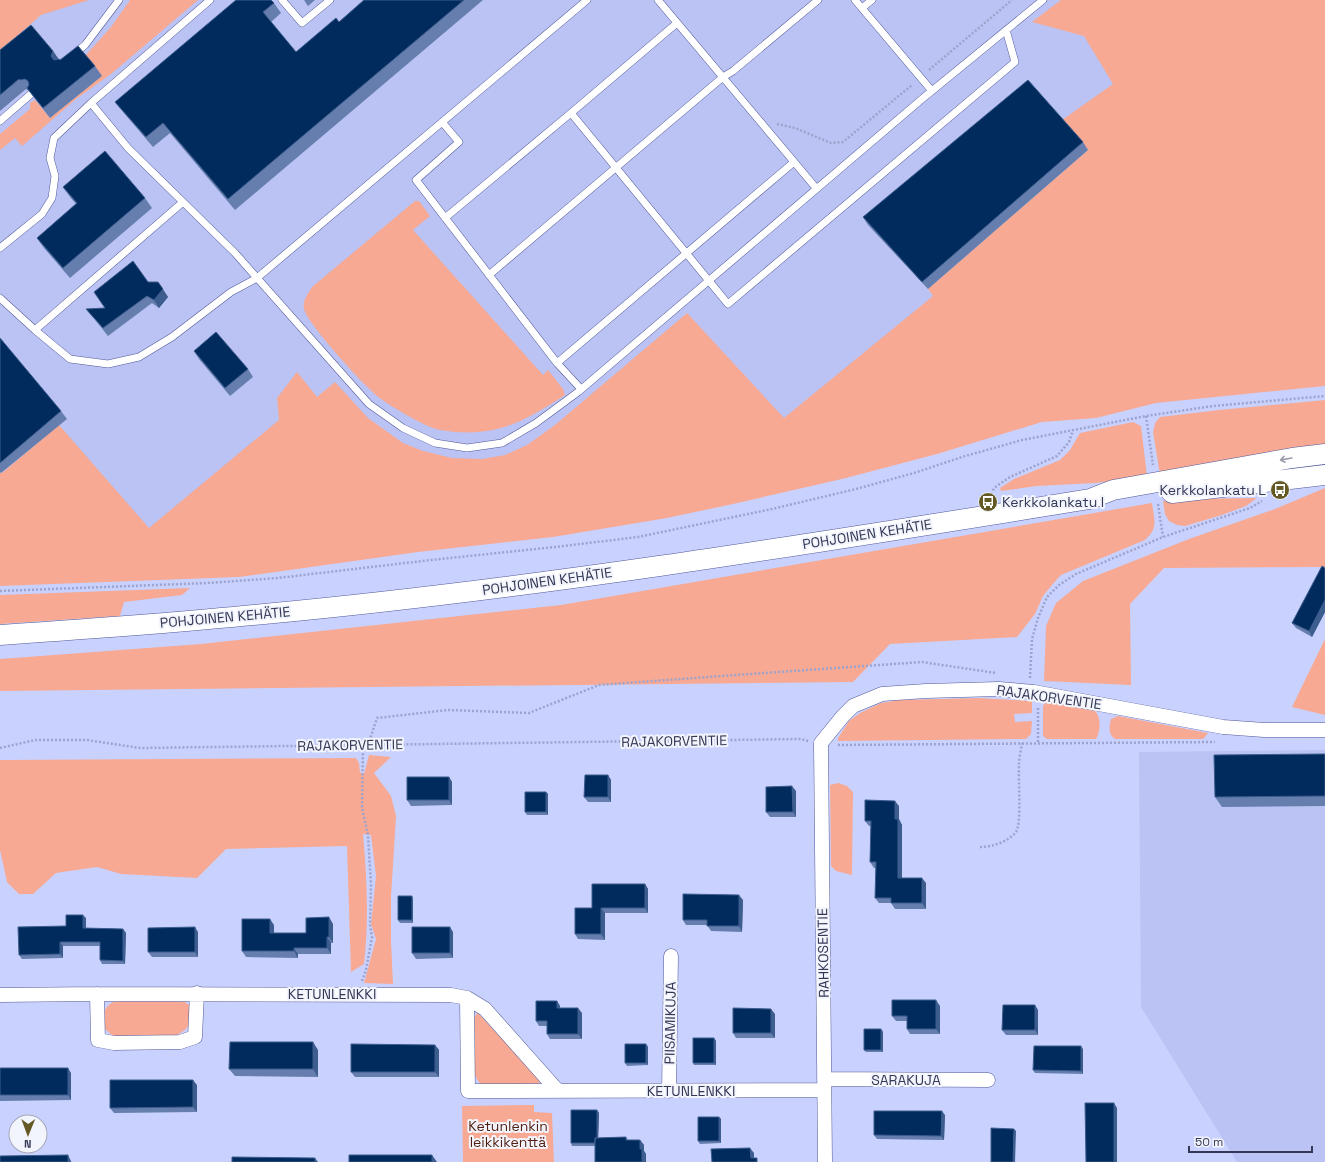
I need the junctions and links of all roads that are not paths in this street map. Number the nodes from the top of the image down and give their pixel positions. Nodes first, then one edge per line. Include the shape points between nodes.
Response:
1 (119, 0) edge
2 (210, 0) edge
3 (282, 0) edge
4 (330, 0) edge
5 (587, 0) edge
6 (658, 0) edge
7 (818, 0) edge
8 (855, 0) edge
9 (872, 0) edge
10 (1043, 0) edge
11 (862, 8) junction
12 (677, 23) junction
13 (1006, 30) junction
14 (68, 60) edge
15 (722, 77) junction
16 (932, 90) junction
17 (31, 94) edge
18 (91, 103) junction
19 (571, 113) junction
20 (0, 121) edge
21 (442, 122) junction
22 (794, 162) junction
23 (616, 168) junction
24 (816, 188) junction
25 (183, 202) junction
26 (445, 218) junction
27 (0, 248) edge
28 (686, 253) junction
29 (489, 275) junction
30 (257, 278) junction
31 (709, 280) junction
32 (0, 298) edge
33 (35, 330) junction
34 (557, 363) junction
35 (582, 389) junction
36 (1325, 454) edge
37 (1325, 475) edge
38 (1090, 499) junction
39 (0, 635) edge
40 (1325, 730) edge
41 (821, 744) joint
42 (671, 956) dead end
43 (97, 994) junction
44 (197, 994) junction
45 (0, 995) edge
46 (467, 998) junction
47 (988, 1080) dead end
48 (824, 1085) junction
49 (558, 1090) junction
50 (668, 1091) junction
51 (825, 1162) edge

1 - 14 lane via 85,45
2 - 18 lane
3 - 4 lane via 302,23
5 - 21 lane
6 - 12 lane
7 - 15 lane via 733,71
8 - 11 lane
9 - 11 lane
10 - 13 lane
11 - 16 lane
12 - 15 lane
12 - 19 lane
13 - 16 lane
13 - 31 lane via 1015,62 728,304
15 - 22 lane
15 - 23 lane
16 - 24 lane
17 - 20 lane
18 - 25 lane via 128,148
18 - 27 lane via 54,138 50,158 55,176 52,198 42,214
19 - 23 lane
19 - 26 lane
21 - 26 lane via 460,142 416,180
21 - 30 lane
22 - 24 lane
22 - 28 lane
23 - 28 lane
23 - 29 lane
24 - 31 lane
25 - 30 lane
25 - 33 lane
26 - 29 lane
28 - 31 lane
28 - 34 lane
29 - 34 lane
30 - 33 lane via 231,292 139,357 108,364 70,359
30 - 35 lane via 369,404 403,428 435,443 467,448 502,443 536,423
31 - 35 lane
32 - 33 lane
34 - 35 lane
36 -> 38 main road, POHJOINEN KEHÄTIE via 1114,490
37 - 38 main road, POHJOINEN KEHÄTIE via 1114,500
38 - 39 main road, POHJOINEN KEHÄTIE via 781,548 503,587 264,614
40 - 41 street, RAJAKORVENTIE via 1223,727 1034,692 999,689 926,691 882,694 853,706
41 - 48 street, RAHKOSENTIE
42 - 50 street, PIISAMIKUJA
43 - 44 street, KETUNLENKKI
43 - 44 street via 98,1040 114,1043 180,1042 196,1037
43 - 45 street, KETUNLENKKI
44 - 46 street, KETUNLENKKI via 451,995
46 - 49 street, KETUNLENKKI via 484,1009
46 - 49 street, KETUNLENKKI via 468,1091
47 - 48 street, SARAKUJA
48 - 50 street, KETUNLENKKI
48 - 51 street, RAHKOSENTIE
49 - 50 street, KETUNLENKKI

